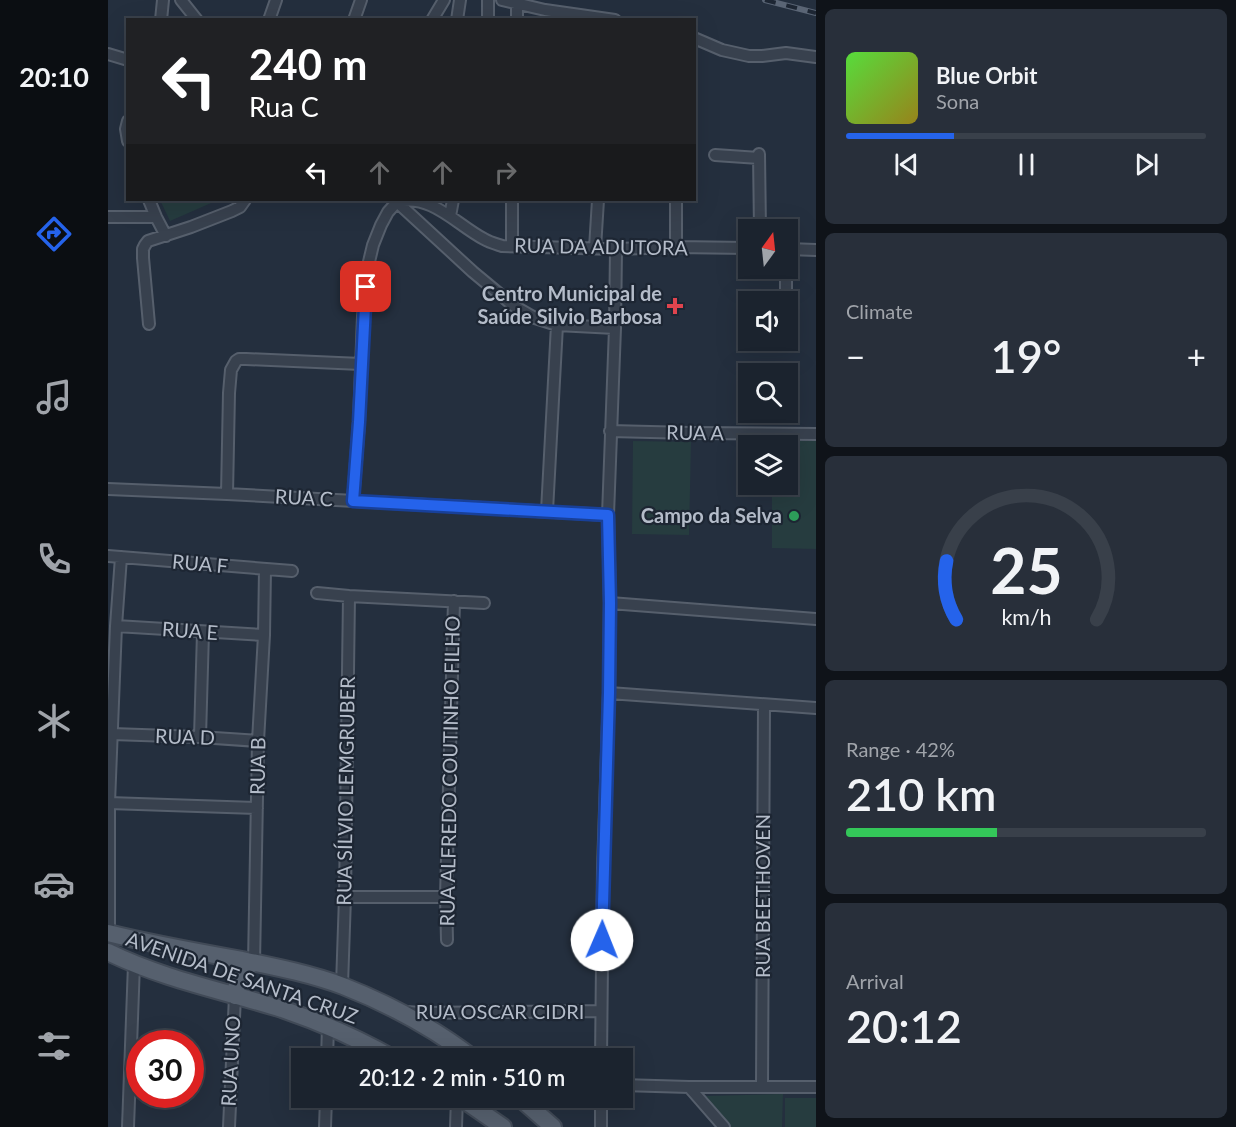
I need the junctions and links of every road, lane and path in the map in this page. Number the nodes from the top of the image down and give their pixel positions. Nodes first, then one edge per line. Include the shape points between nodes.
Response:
1 (163, 0) edge
2 (181, 0) edge
3 (276, 0) edge
4 (361, 0) edge
5 (444, 0) edge
6 (460, 0) edge
7 (488, 0) edge
8 (502, 0) edge
9 (517, 4) junction
10 (544, 15) edge
11 (570, 17) edge
12 (161, 18) edge
13 (195, 18) edge
14 (270, 18) edge
15 (355, 18) edge
16 (433, 18) edge
17 (457, 18) edge
18 (488, 18) edge
19 (517, 18) edge
20 (598, 18) edge
21 (696, 39) edge
22 (108, 54) edge
23 (816, 57) edge
24 (126, 59) edge
25 (716, 155) dead end
26 (149, 201) edge
27 (243, 201) edge
28 (395, 201) edge
29 (412, 201) edge
30 (453, 201) edge
31 (512, 201) edge
32 (598, 201) edge
33 (676, 201) edge
34 (450, 216) junction
35 (108, 217) edge
36 (156, 217) junction
37 (760, 219) edge
38 (166, 236) junction
39 (512, 246) junction
40 (676, 247) junction
41 (595, 248) junction
42 (738, 248) edge
43 (616, 249) junction
44 (798, 249) edge
45 (816, 250) edge
46 (149, 324) dead end
47 (556, 325) junction
48 (615, 328) junction
49 (361, 364) junction
50 (610, 431) junction
51 (816, 434) edge
52 (108, 489) edge
53 (227, 494) junction
54 (353, 501) junction
55 (546, 512) junction
56 (608, 515) junction
57 (108, 556) edge
58 (121, 557) junction
59 (265, 569) junction
60 (292, 571) dead end
61 (317, 593) dead end
62 (349, 596) junction
63 (454, 601) junction
64 (484, 603) dead end
65 (610, 603) junction
66 (816, 619) edge
67 (116, 626) junction
68 (202, 632) junction
69 (264, 635) junction
70 (609, 693) junction
71 (764, 705) junction
72 (816, 708) edge
73 (112, 734) junction
74 (200, 737) junction
75 (258, 741) junction
76 (109, 803) edge
77 (257, 808) junction
78 (345, 897) junction
79 (446, 897) junction
80 (109, 933) edge
81 (447, 940) dead end
82 (108, 952) edge
83 (254, 963) junction
84 (134, 964) junction
85 (342, 986) junction
86 (235, 996) junction
87 (398, 1011) junction
88 (601, 1011) junction
89 (328, 1026) junction
90 (327, 1048) edge
91 (375, 1048) edge
92 (454, 1048) edge
93 (601, 1048) edge
94 (633, 1085) edge
95 (762, 1086) junction
96 (689, 1087) junction
97 (816, 1087) edge
98 (326, 1108) edge
99 (458, 1108) edge
100 (474, 1108) edge
101 (531, 1108) edge
102 (601, 1108) edge
103 (128, 1127) edge
104 (229, 1127) edge
105 (326, 1127) edge
106 (456, 1127) edge
107 (503, 1127) edge
108 (553, 1127) edge
109 (601, 1127) edge
110 (724, 1127) edge

1 - 12 street
2 - 13 street
3 - 14 street
4 - 15 street
5 - 16 street
6 - 17 street
7 - 18 street
8 - 9 street
9 - 10 street
9 - 19 street
10 - 11 street
11 - 20 street
21 - 23 street via 749,56 786,53
22 - 24 street
25 - 37 street via 759,156
26 - 36 street
27 - 38 street via 232,211
28 - 47 street via 514,306
28 - 49 street via 381,225 368,266
29 - 34 street, RUA DA ADUTORA
30 - 34 street
31 - 39 street
32 - 41 street
33 - 40 street
34 - 39 street, RUA DA ADUTORA via 484,240
35 - 36 street
36 - 38 street
38 - 46 street via 148,241 143,249
39 - 41 street, RUA DA ADUTORA
40 - 42 street, RUA DA ADUTORA
40 - 43 street, RUA DA ADUTORA
41 - 43 street, RUA DA ADUTORA
43 - 48 street
44 - 45 street
47 - 48 street
47 - 55 street
48 - 50 street
49 - 53 street via 236,361 229,393
49 - 54 street
50 - 51 street, RUA A
50 - 56 street
52 - 53 street, RUA C
53 - 54 street, RUA C
54 - 55 street, RUA C
55 - 56 street, RUA C
56 - 65 street
57 - 58 street, RUA F
58 - 59 street, RUA F
58 - 67 street
59 - 60 street, RUA F
59 - 69 street, RUA B
61 - 62 street
62 - 63 street
62 - 78 street, RUA SÍLVIO LEMGRUBER
63 - 64 street
63 - 79 street, RUA ALFREDO COUTINHO FILHO
65 - 66 street
65 - 70 street
67 - 68 street, RUA E
67 - 73 street
68 - 69 street, RUA E
68 - 74 street
69 - 75 street, RUA B
70 - 71 street
70 - 88 street
71 - 72 street
71 - 95 street, RUA BEETHOVEN
73 - 74 street, RUA D
73 - 76 street
74 - 75 street, RUA D
75 - 77 street, RUA B
76 - 77 street
76 - 80 street
77 - 83 street, RUA B
78 - 79 street
78 - 85 street, RUA SÍLVIO LEMGRUBER
79 - 81 street, RUA ALFREDO COUTINHO FILHO
80 - 83 main road, AVENIDA DE SANTA CRUZ
82 - 84 main road, AVENIDA DE SANTA CRUZ
83 - 85 main road, AVENIDA DE SANTA CRUZ
83 - 86 main road via 240,973
84 - 86 main road, AVENIDA DE SANTA CRUZ
84 - 103 street
85 - 87 main road, AVENIDA DE SANTA CRUZ
86 - 89 main road, AVENIDA DE SANTA CRUZ
86 - 104 street, RUA UNO
87 - 88 street, RUA OSCAR CIDRI
87 - 92 main road, AVENIDA DE SANTA CRUZ
88 - 93 street
89 - 90 street
89 - 91 main road, AVENIDA DE SANTA CRUZ
94 - 96 street
95 - 96 street
95 - 97 street
96 - 110 street
98 - 105 street
99 - 106 street
100 - 107 main road
101 - 108 main road
102 - 109 street

